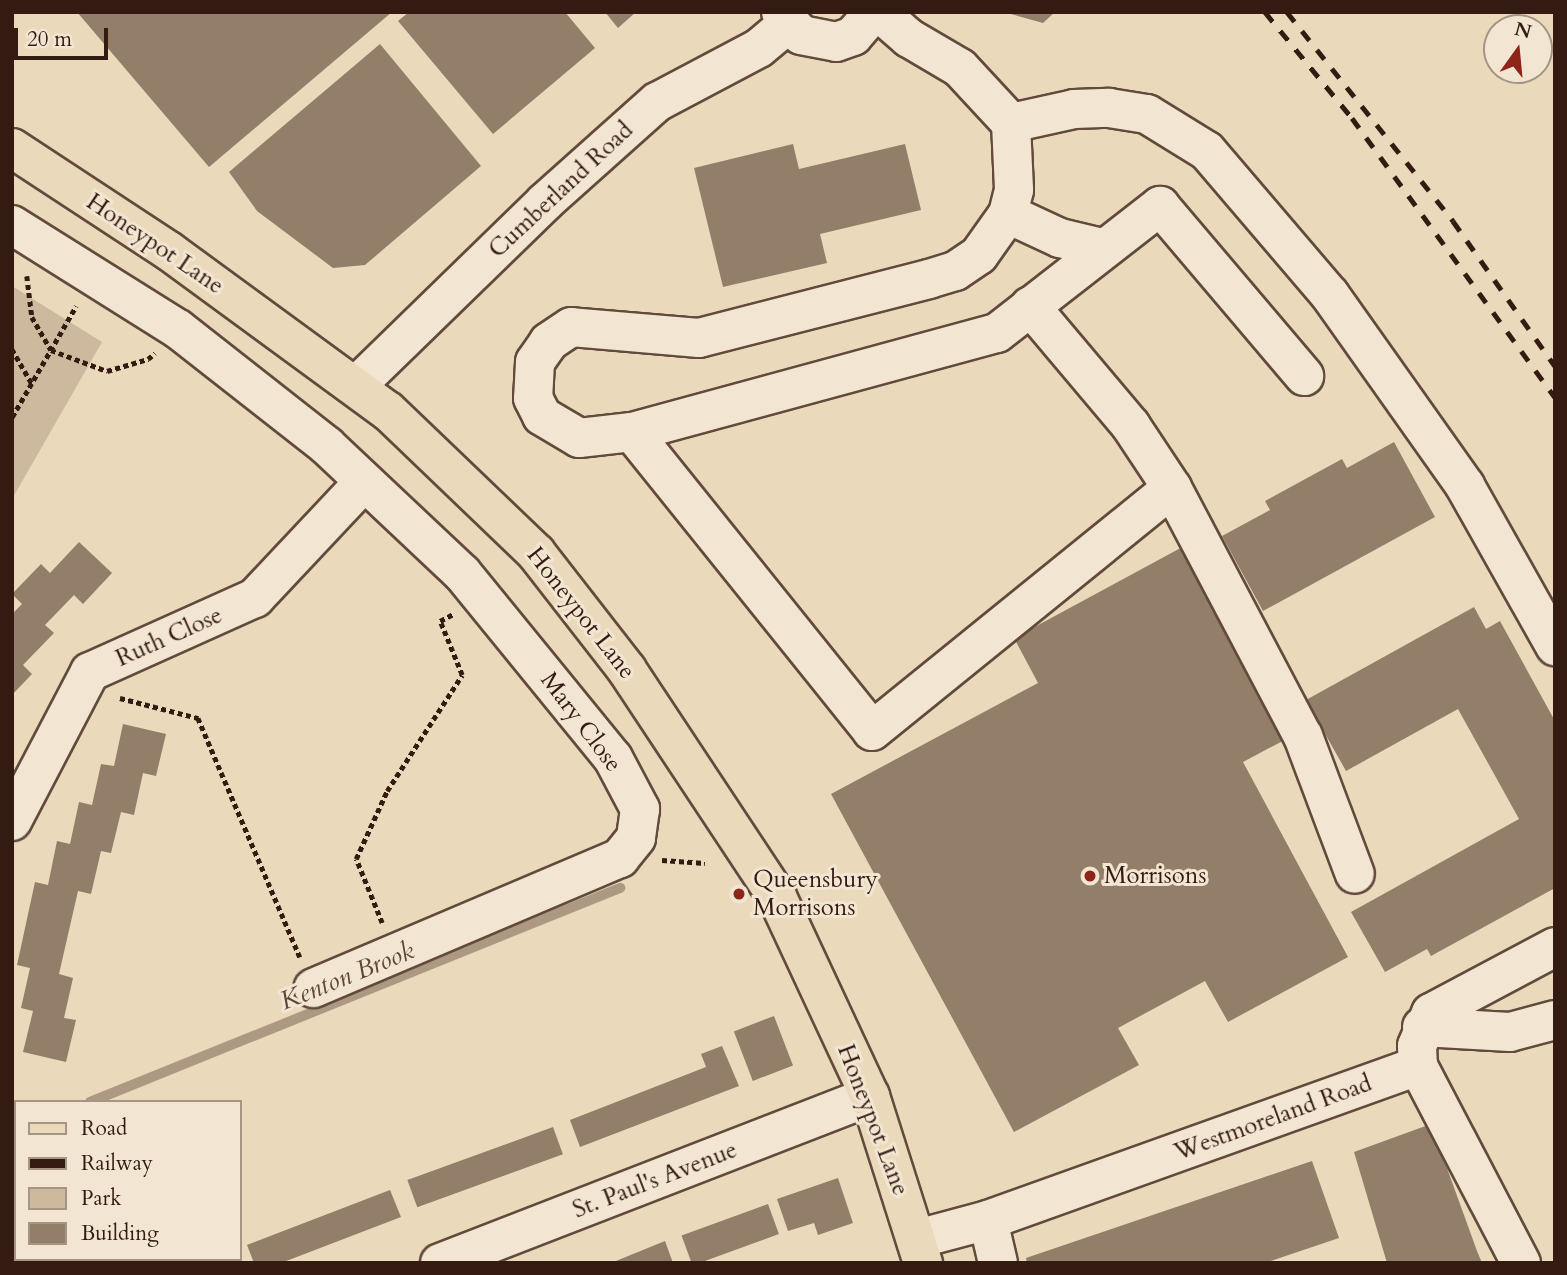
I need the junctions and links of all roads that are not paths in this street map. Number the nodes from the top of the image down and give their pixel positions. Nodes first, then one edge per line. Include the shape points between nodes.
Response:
1 (877, 12) edge
2 (784, 18) edge
3 (1011, 123) junction
4 (12, 148) edge
5 (1008, 214) junction
6 (17, 227) edge
7 (1102, 248) junction
8 (1030, 306) junction
9 (1304, 376) dead end
10 (356, 386) junction
11 (632, 432) junction
12 (364, 482) junction
13 (1172, 488) junction
14 (1555, 646) edge
15 (12, 821) edge
16 (1355, 874) dead end
17 (1555, 947) edge
18 (313, 988) road end
19 (1555, 1020) edge
20 (1422, 1027) junction
21 (1418, 1066) junction
22 (870, 1096) junction
23 (988, 1220) junction
24 (920, 1251) edge
25 (440, 1263) edge
26 (998, 1263) edge
27 (1521, 1263) edge

1 - 2 street via 853,36 836,42 810,38
1 - 3 street via 909,38 960,68
2 - 10 street, Cumberland Road via 759,48 657,102 545,202
3 - 5 street via 1014,191
3 - 14 street via 1074,109 1110,108 1147,114 1208,150 1329,295 1465,486
4 - 10 main road, Honeypot Lane via 169,251
5 - 7 street via 1060,238
5 - 11 street via 979,255 955,271 699,338 571,327 549,342 535,362 532,381 533,398 542,416 579,438
6 - 12 street, Mary Close via 178,329 327,446
7 - 8 street
7 - 9 street via 1160,206
8 - 11 street via 997,333
8 - 13 street via 1131,426
10 - 22 main road, Honeypot Lane via 536,552 627,670 777,897
11 - 13 street via 872,730
12 - 15 street, Ruth Close via 255,598 90,672
12 - 18 street, Mary Close via 462,573 613,758 640,809 636,838 620,858
13 - 16 street via 1303,736
17 - 20 street via 1445,1004 1431,1013
19 - 20 street via 1510,1032
20 - 21 street
21 - 23 street, Westmoreland Road
21 - 27 street
22 - 24 main road, Honeypot Lane
22 - 25 street, St. Paul's Avenue
23 - 24 street, Westmoreland Road
23 - 26 street

